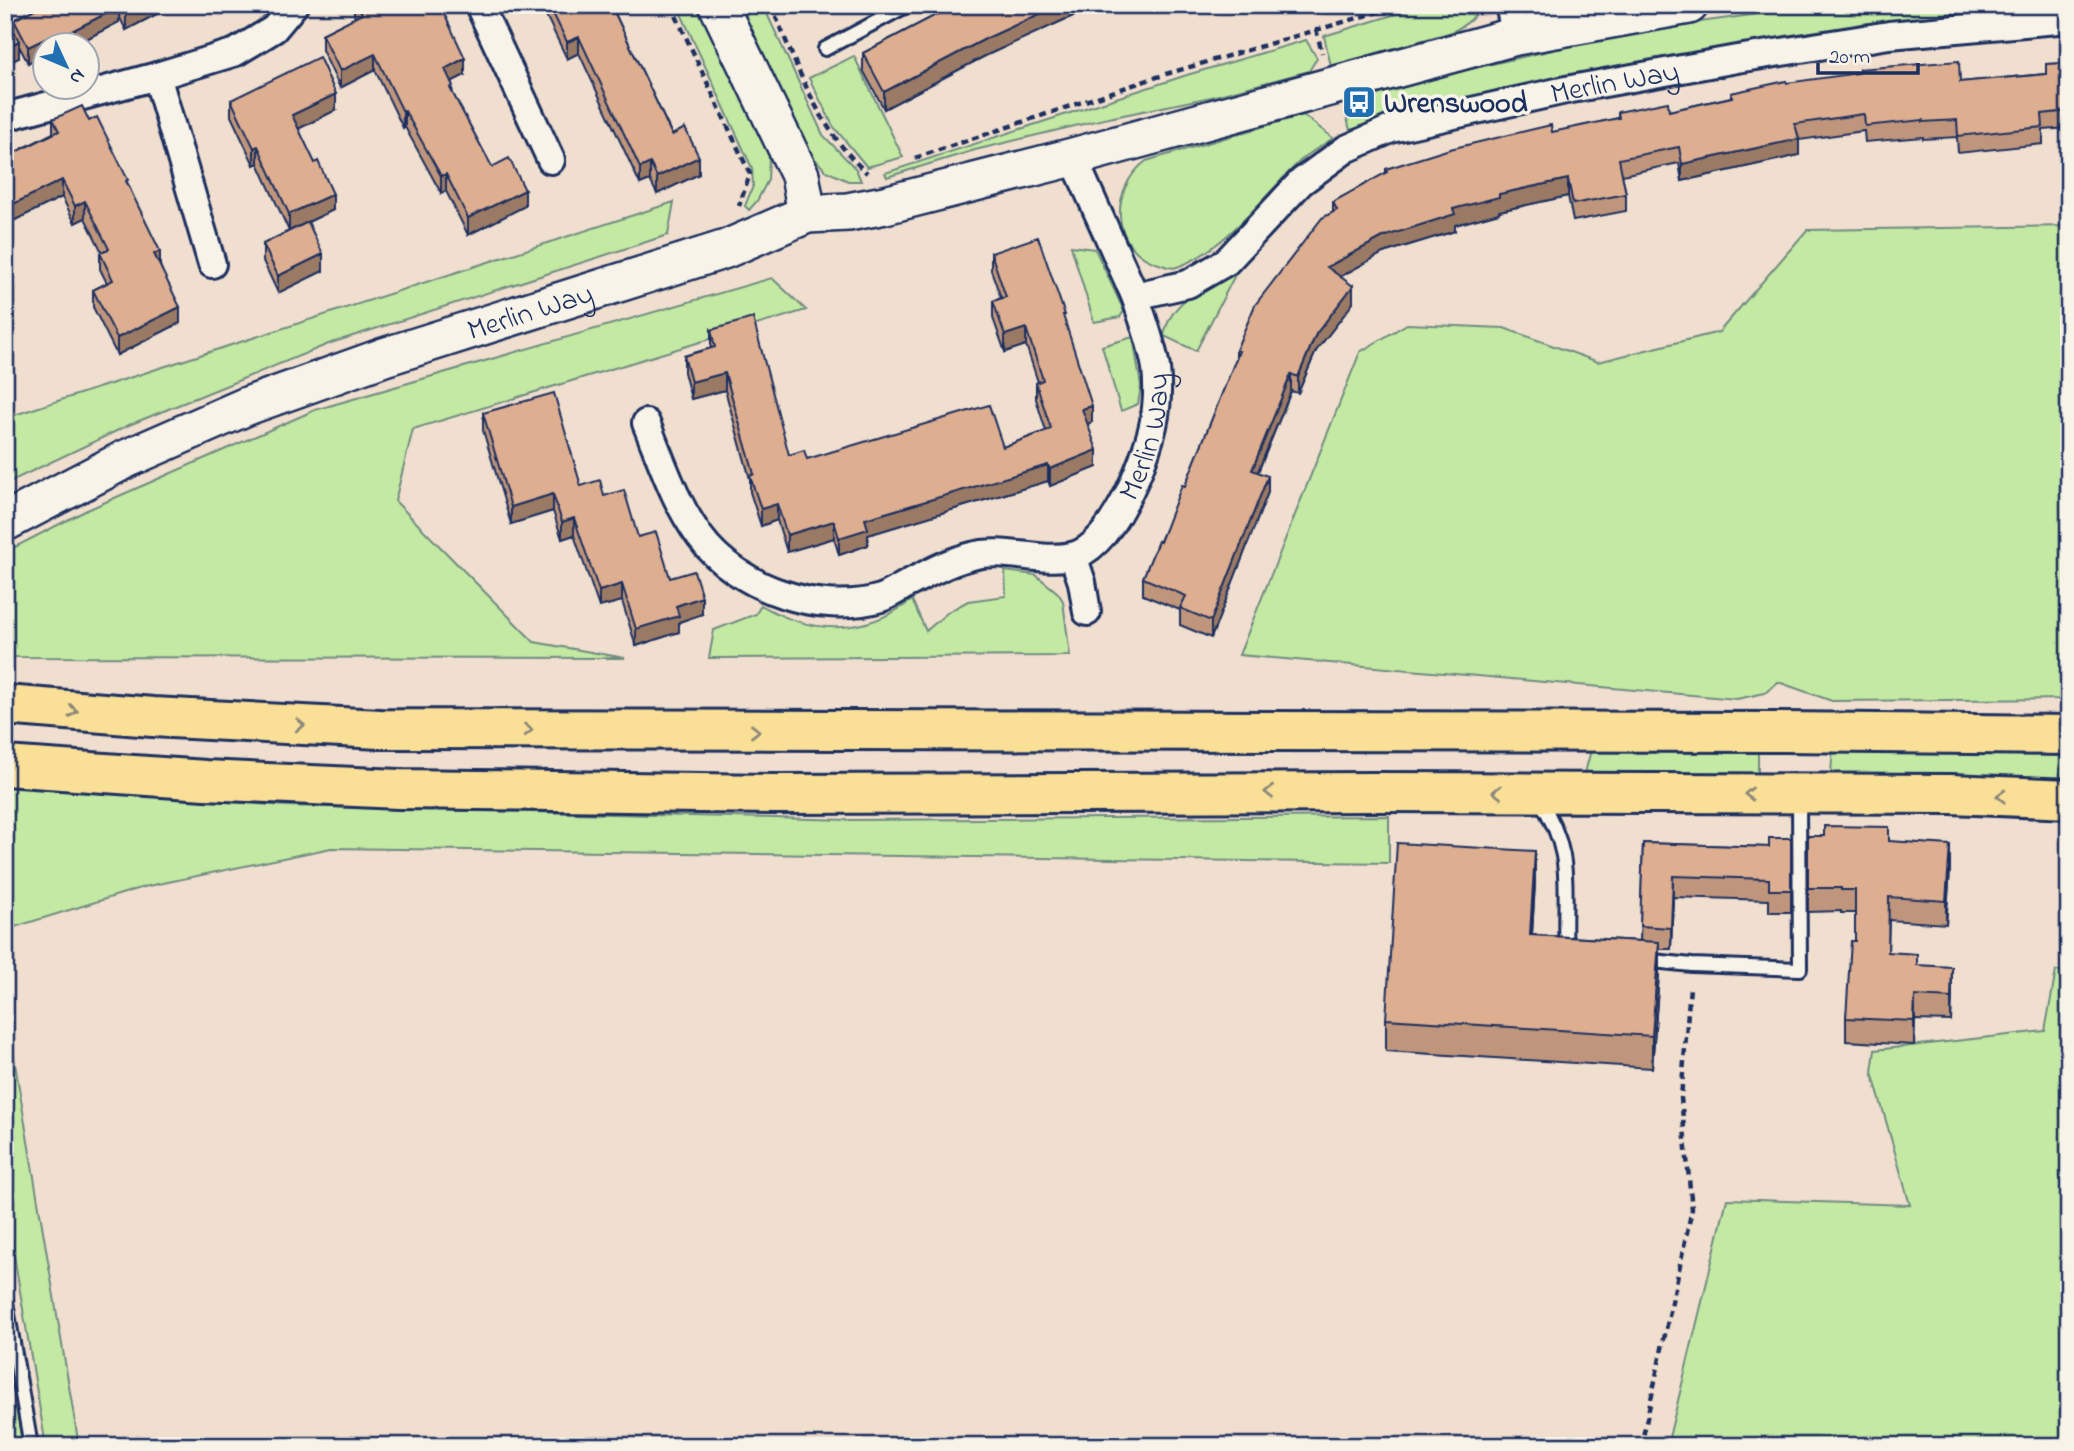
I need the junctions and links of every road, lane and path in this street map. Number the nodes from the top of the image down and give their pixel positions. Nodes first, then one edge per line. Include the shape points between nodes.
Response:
1 (294, 5) edge
2 (479, 5) edge
3 (671, 5) edge
4 (718, 5) edge
5 (771, 5) edge
6 (908, 5) edge
7 (1402, 5) edge
8 (1689, 5) edge
9 (2069, 19) edge
10 (1513, 21) edge
11 (825, 49) dead end
12 (157, 76) junction
13 (5, 117) edge
14 (1073, 157) junction
15 (551, 160) dead end
16 (903, 163) dead end
17 (877, 172) dead end
18 (807, 214) junction
19 (747, 240) junction
20 (212, 264) dead end
21 (1135, 296) junction
22 (646, 423) dead end
23 (5, 522) edge
24 (1073, 556) junction
25 (1087, 612) dead end
26 (5, 705) edge
27 (2069, 735) edge
28 (5, 766) edge
29 (1535, 792) junction
30 (1799, 794) junction
31 (2069, 799) edge
32 (1578, 954) edge
33 (1628, 959) edge
34 (1692, 965) junction
35 (5, 1297) edge
36 (31, 1446) edge
37 (1641, 1446) edge

1 - 12 street via 274,29 236,52
2 - 15 street
3 - 19 path via 750,174 737,209
4 - 18 street via 800,175
5 - 17 path via 823,118 852,159 867,173
6 - 11 lane
7 - 16 path via 1166,74
8 - 10 street, Merlin Way
9 - 21 street, Merlin Way via 1889,35 1737,58 1391,129 1346,149 1301,182 1226,262 1188,284
10 - 14 street, Merlin Way
12 - 13 street
12 - 20 street
14 - 18 street, Merlin Way via 873,207
14 - 21 street, Merlin Way
18 - 19 street, Merlin Way
19 - 23 street, Merlin Way via 384,357 247,407 126,459
21 - 24 street, Merlin Way via 1156,369 1153,425 1126,498 1109,527 1091,547
22 - 24 street via 680,505 701,539 749,579 789,597 850,604 883,598 974,555
24 - 25 street
26 -> 27 highway via 380,729
29 -> 28 highway via 775,794 399,789
30 -> 29 highway
29 - 32 lane via 1553,820 1563,852 1566,953
31 -> 30 highway
30 - 34 lane via 1800,969
33 - 34 lane
34 - 37 path via 1681,1098 1692,1209
35 - 36 lane

